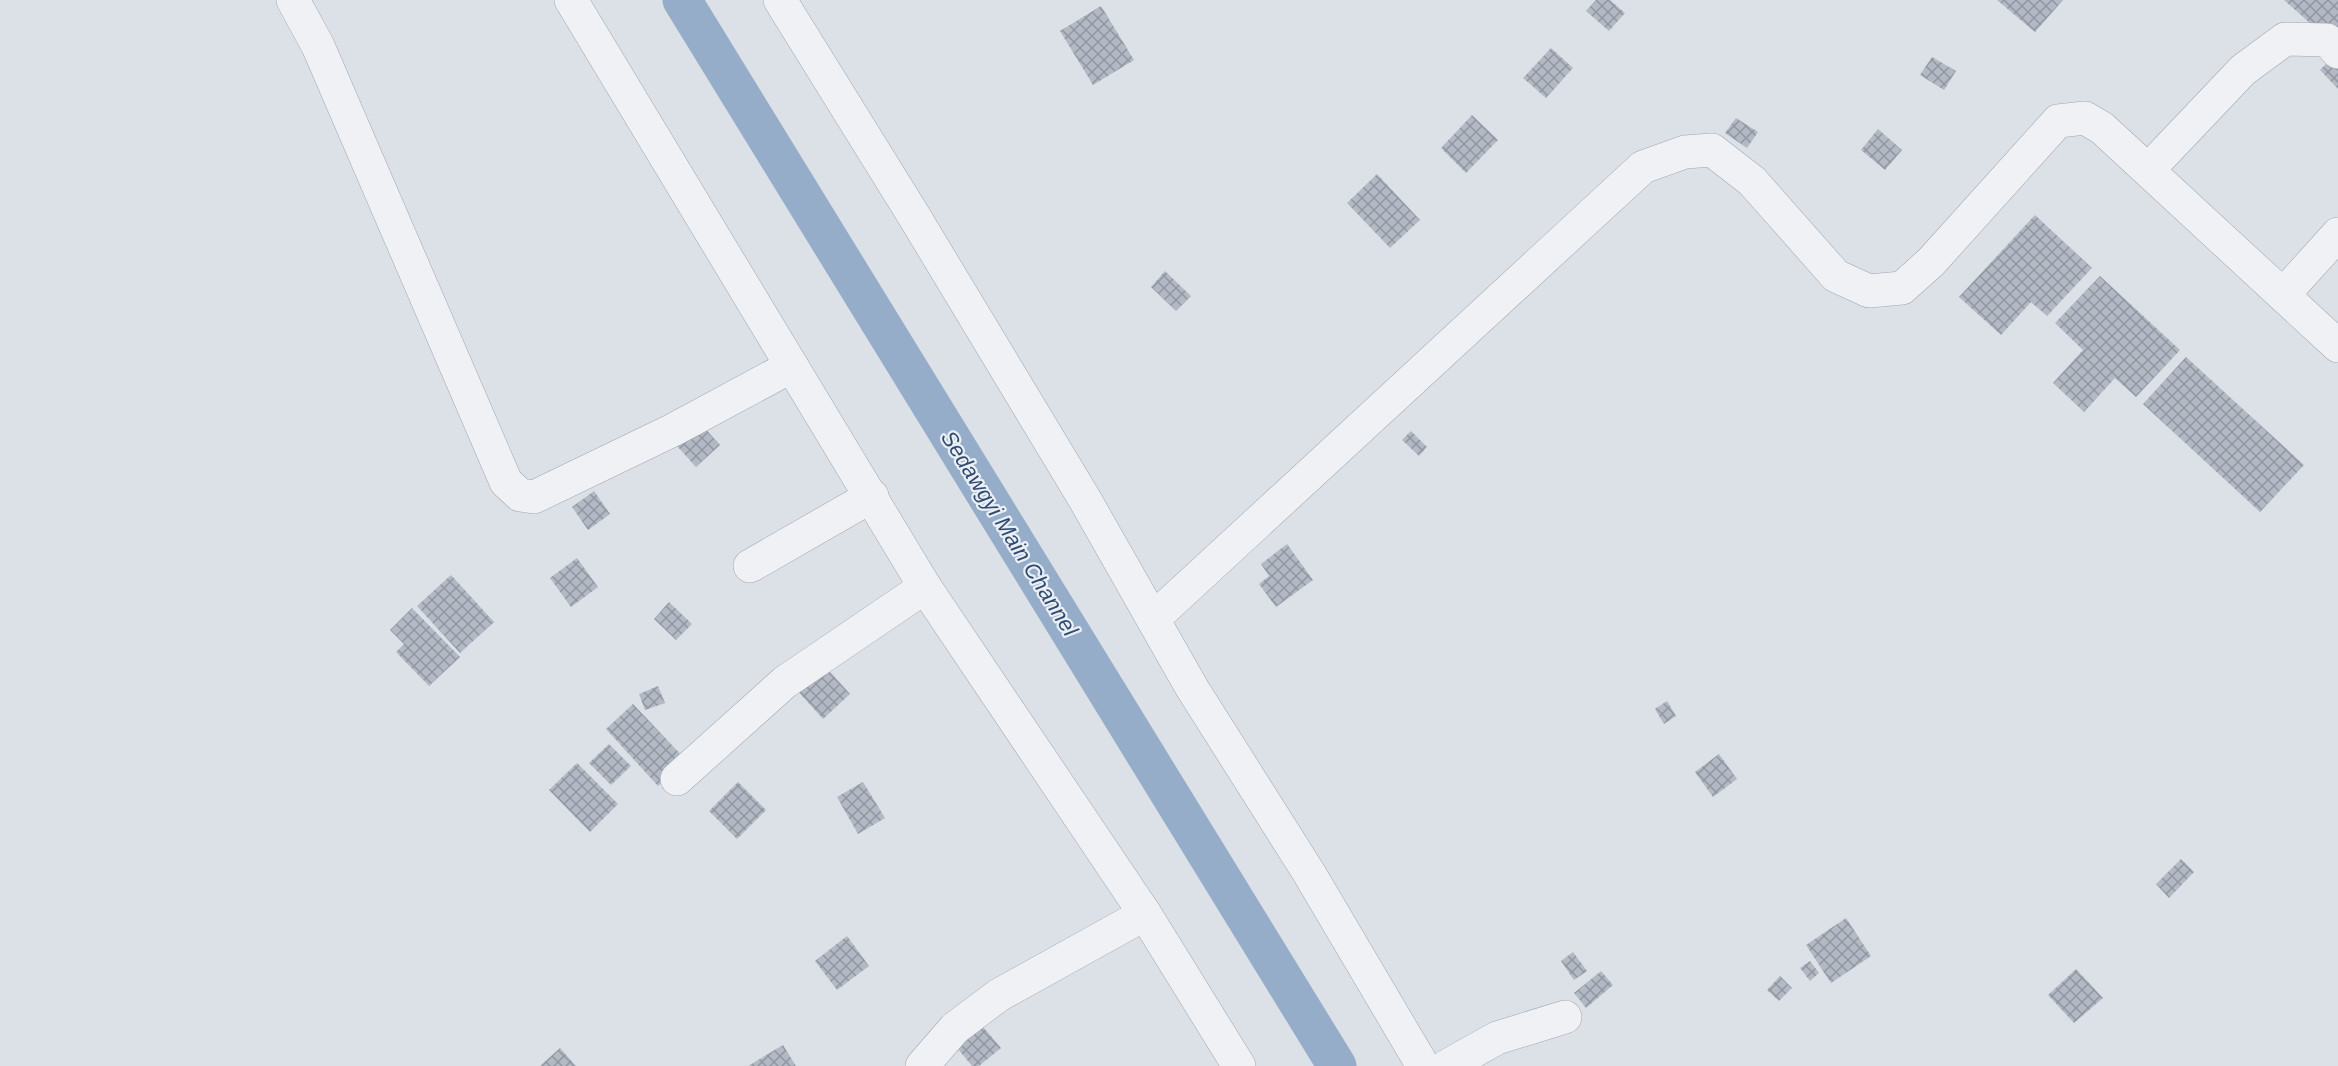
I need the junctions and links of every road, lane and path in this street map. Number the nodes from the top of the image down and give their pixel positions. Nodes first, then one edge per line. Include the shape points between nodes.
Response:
1 (293, 0) edge
2 (571, 0) edge
3 (780, 0) edge
4 (2338, 52) edge
5 (2148, 170) junction
6 (2338, 234) edge
7 (2283, 295) junction
8 (2338, 346) edge
9 (792, 366) junction
10 (872, 496) junction
11 (750, 566) dead end
12 (925, 587) junction
13 (1153, 620) junction
14 (677, 779) dead end
15 (1145, 914) junction
16 (1565, 1017) dead end
17 (922, 1066) edge
18 (1239, 1066) edge
19 (1423, 1066) edge
20 (1447, 1066) edge

1 - 9 street via 318,46 506,482 520,495 534,497 673,430
2 - 9 street
3 - 13 street via 1054,448
4 - 5 street via 2327,40 2285,39 2243,70
5 - 7 street
5 - 13 street via 2102,128 2085,118 2058,121 1902,288 1869,291 1836,276 1752,181 1712,150 1685,152 1643,167
6 - 7 street
7 - 8 street
9 - 10 street
10 - 11 street
10 - 12 street
12 - 14 street via 784,682
12 - 15 street
13 - 19 street
15 - 17 street via 999,995 955,1029
15 - 18 street
16 - 20 street via 1497,1038

